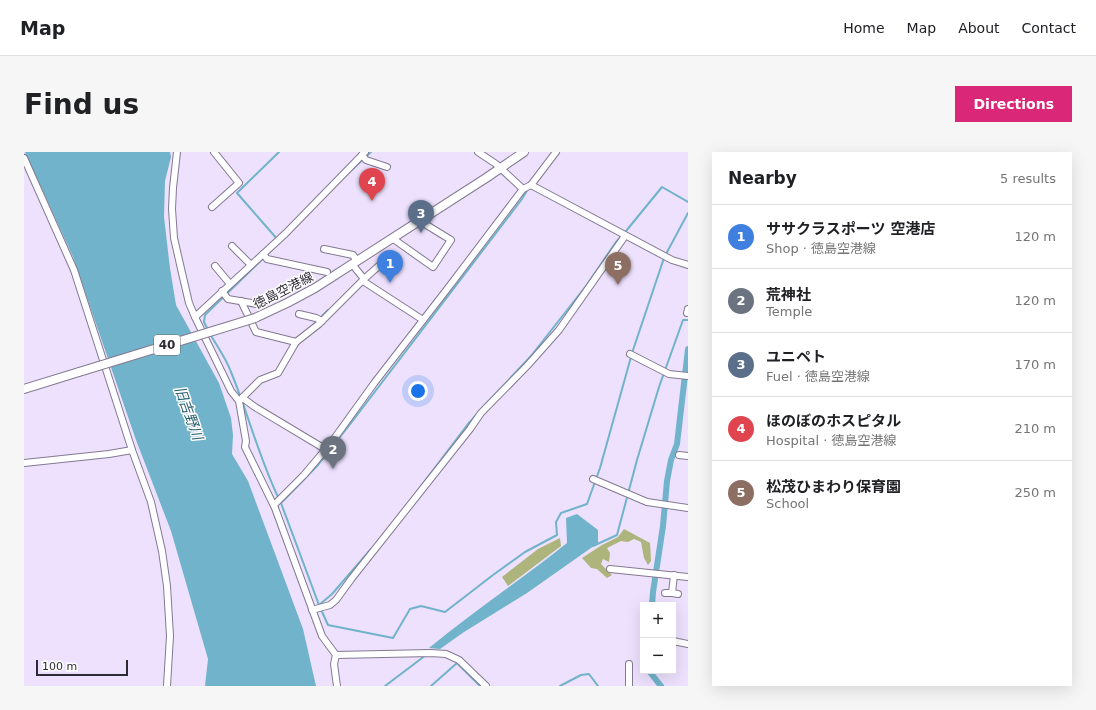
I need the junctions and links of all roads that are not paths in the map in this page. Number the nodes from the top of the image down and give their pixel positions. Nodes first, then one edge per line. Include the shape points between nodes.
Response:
1 (177, 152) edge
2 (214, 152) edge
3 (478, 152) edge
4 (524, 152) edge
5 (556, 152) edge
6 (364, 156) edge
7 (24, 158) edge
8 (387, 167) dead end
9 (500, 168) junction
10 (531, 185) junction
11 (523, 189) junction
12 (212, 207) dead end
13 (420, 221) junction
14 (625, 236) junction
15 (392, 238) junction
16 (232, 246) dead end
17 (324, 249) dead end
18 (262, 254) junction
19 (355, 262) junction
20 (381, 264) dead end
21 (251, 265) junction
22 (688, 265) edge
23 (215, 266) dead end
24 (327, 272) dead end
25 (364, 280) junction
26 (230, 284) junction
27 (224, 294) junction
28 (241, 301) junction
29 (257, 304) dead end
30 (688, 309) edge
31 (688, 313) edge
32 (299, 314) dead end
33 (195, 317) junction
34 (319, 319) junction
35 (423, 320) junction
36 (296, 342) junction
37 (630, 354) dead end
38 (688, 376) edge
39 (24, 389) edge
40 (241, 399) junction
41 (325, 449) junction
42 (132, 450) junction
43 (679, 456) dead end
44 (688, 456) edge
45 (24, 463) edge
46 (596, 480) dead end
47 (274, 505) junction
48 (688, 508) edge
49 (610, 569) dead end
50 (674, 575) junction
51 (688, 577) edge
52 (665, 593) dead end
53 (312, 610) junction
54 (676, 642) edge
55 (688, 644) edge
56 (336, 655) junction
57 (629, 664) dead end
58 (167, 686) edge
59 (337, 686) edge
60 (486, 686) edge
61 (629, 686) edge

1 - 33 street via 172,188 174,238 189,303
2 - 12 street via 240,183
3 - 9 street
4 - 9 main road, 徳島空港線 / 40
5 - 10 street
6 - 8 street
6 - 18 street
7 - 42 street via 74,270
9 - 11 street
9 - 13 main road, 徳島空港線 / 40
10 - 11 street
10 - 14 street
11 - 35 street
13 - 15 main road, 徳島空港線 / 40
13 - 15 street via 452,240 433,267
14 - 22 street via 672,260
14 - 53 street via 559,330 481,413 336,600 330,605
15 - 19 main road, 徳島空港線 / 40
16 - 21 street
17 - 19 street via 353,255
18 - 21 street
18 - 24 street via 268,259
19 - 25 street
19 - 39 main road, 徳島空港線 / 40, bridge via 287,304 255,318
20 - 25 street
21 - 26 street
23 - 26 street
25 - 34 street
25 - 35 street
26 - 27 street
27 - 28 street via 228,299
27 - 33 street
28 - 29 street
28 - 36 street via 256,332
30 - 31 street
32 - 34 street
33 - 40 street via 231,390
34 - 36 street
35 - 41 street
36 - 40 street via 278,373 260,380
37 - 38 street via 669,374
40 - 41 street
40 - 47 street via 245,448
41 - 47 street
42 - 45 street
42 - 58 street via 151,502 162,551 170,636
43 - 44 street
46 - 48 street via 647,502
47 - 53 street
49 - 50 street
50 - 51 street
50 - 52 street via 675,594
53 - 56 street via 322,636
54 - 55 street
56 - 59 street via 334,664
56 - 60 street via 446,654 459,660
57 - 61 street

